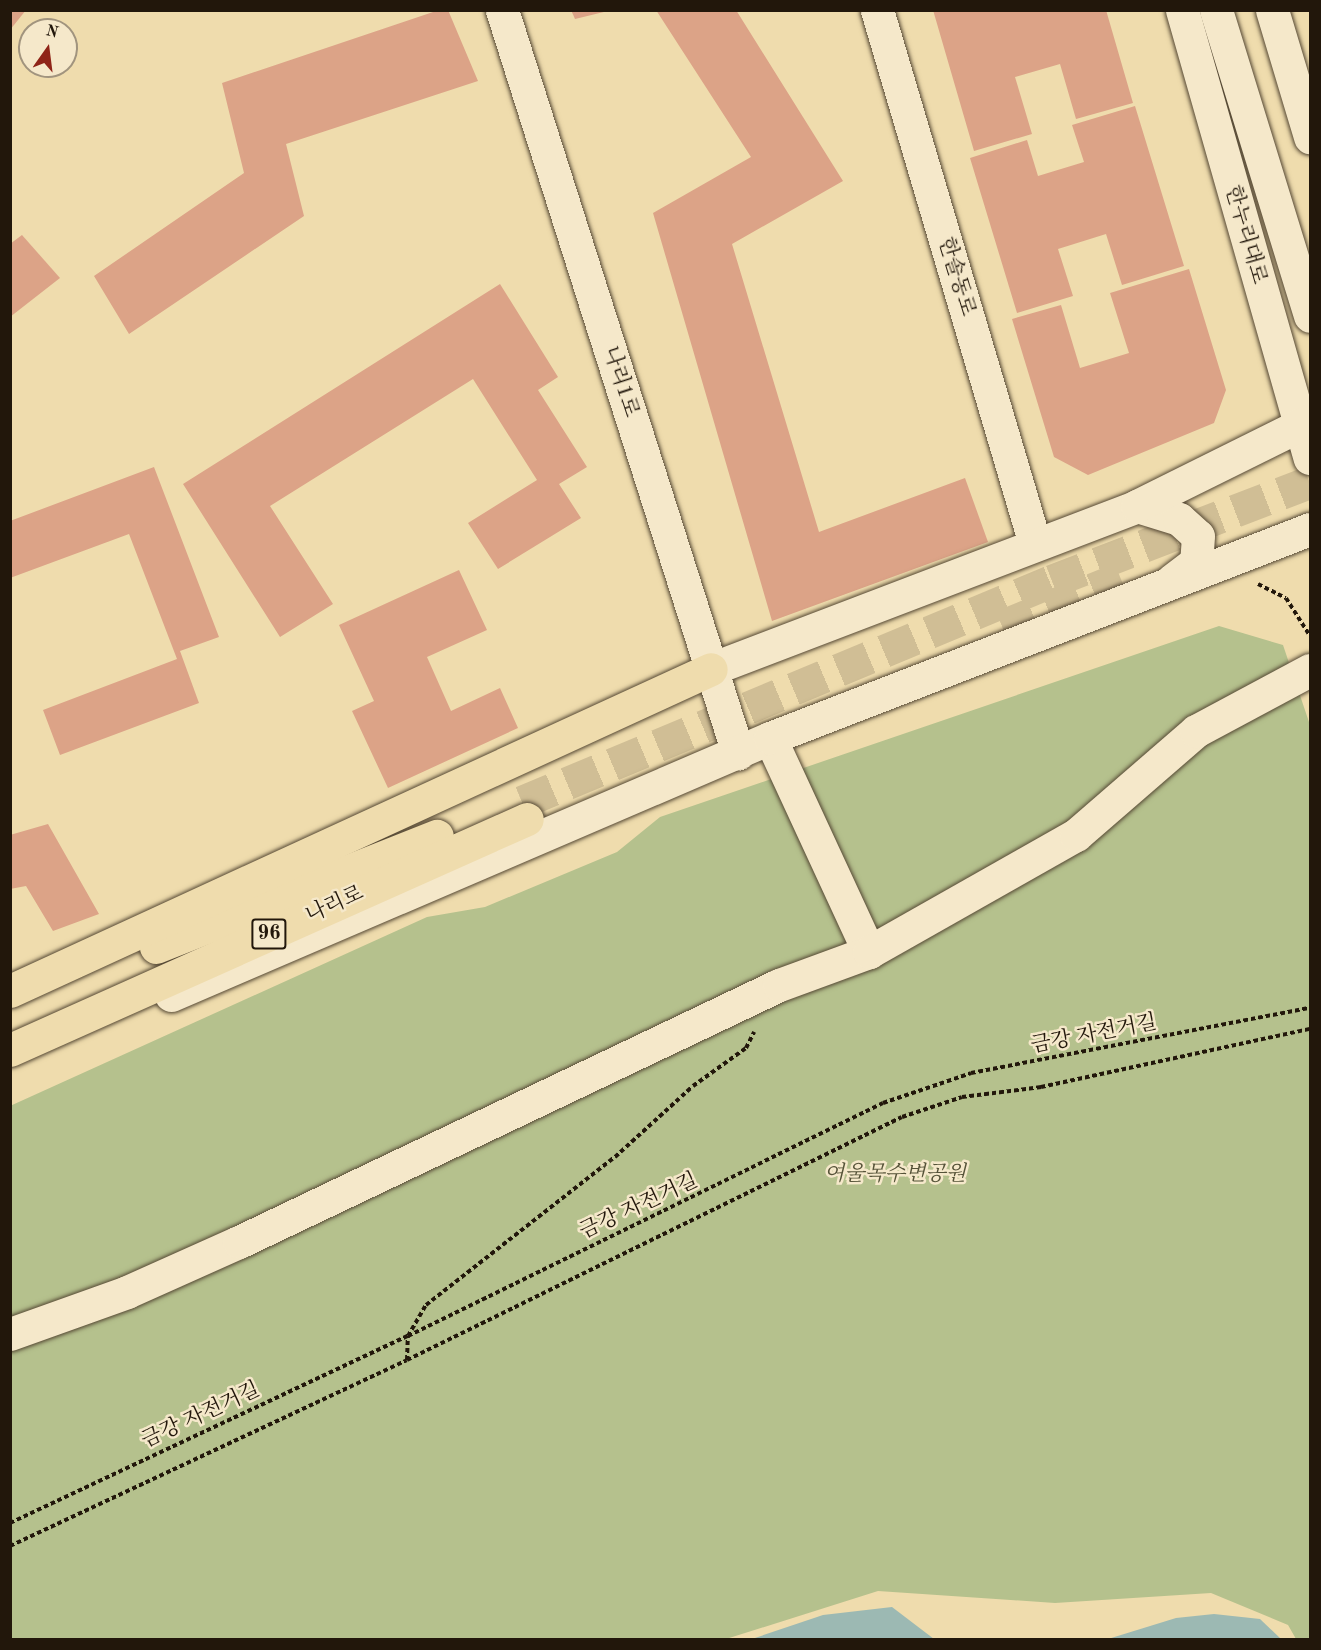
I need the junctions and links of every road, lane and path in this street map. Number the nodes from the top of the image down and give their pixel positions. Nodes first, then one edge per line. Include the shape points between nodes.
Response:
1 (502, 10) edge
2 (877, 10) edge
3 (1182, 10) edge
4 (1216, 10) edge
5 (1272, 10) edge
6 (1311, 137) edge
7 (1311, 316) edge
8 (1304, 422) edge
9 (1311, 458) edge
10 (1137, 506) junction
11 (1311, 529) edge
12 (1035, 544) junction
13 (1168, 582) junction
14 (1258, 584) dead end
15 (1311, 636) edge
16 (711, 669) junction
17 (1311, 670) edge
18 (770, 738) junction
19 (738, 753) junction
20 (869, 952) junction
21 (10, 991) edge
22 (10, 1004) edge
23 (1311, 1008) edge
24 (757, 1027) dead end
25 (1311, 1029) edge
26 (10, 1050) edge
27 (10, 1064) edge
28 (10, 1334) edge
29 (408, 1336) junction
30 (407, 1360) junction
31 (10, 1523) edge
32 (10, 1546) edge

1 - 16 street, 나리1로
2 - 12 street, 한솔동로
3 - 8 street, 한누리대로
4 - 7 street
5 - 6 street
8 - 9 street, 한누리대로
8 - 10 street
10 - 12 street
10 - 13 street via 1179,519 1198,536 1196,562
11 - 13 street
12 - 16 street
13 - 18 street
14 - 15 path via 1287,598
16 - 19 street, 나리1로
16 - 21 main road
17 - 20 street via 1196,731 1076,835
18 - 19 street
18 - 20 street
19 - 27 street
20 - 28 street via 780,985 127,1292
22 - 26 main road, 나리로 / 96 via 525,811
23 - 29 path, 금강 자전거길 via 971,1073 883,1103
24 - 29 path via 746,1048 693,1086 615,1157 426,1305
25 - 30 path via 1041,1087 962,1096 902,1117
29 - 30 path
29 - 31 path, 금강 자전거길
30 - 32 path

